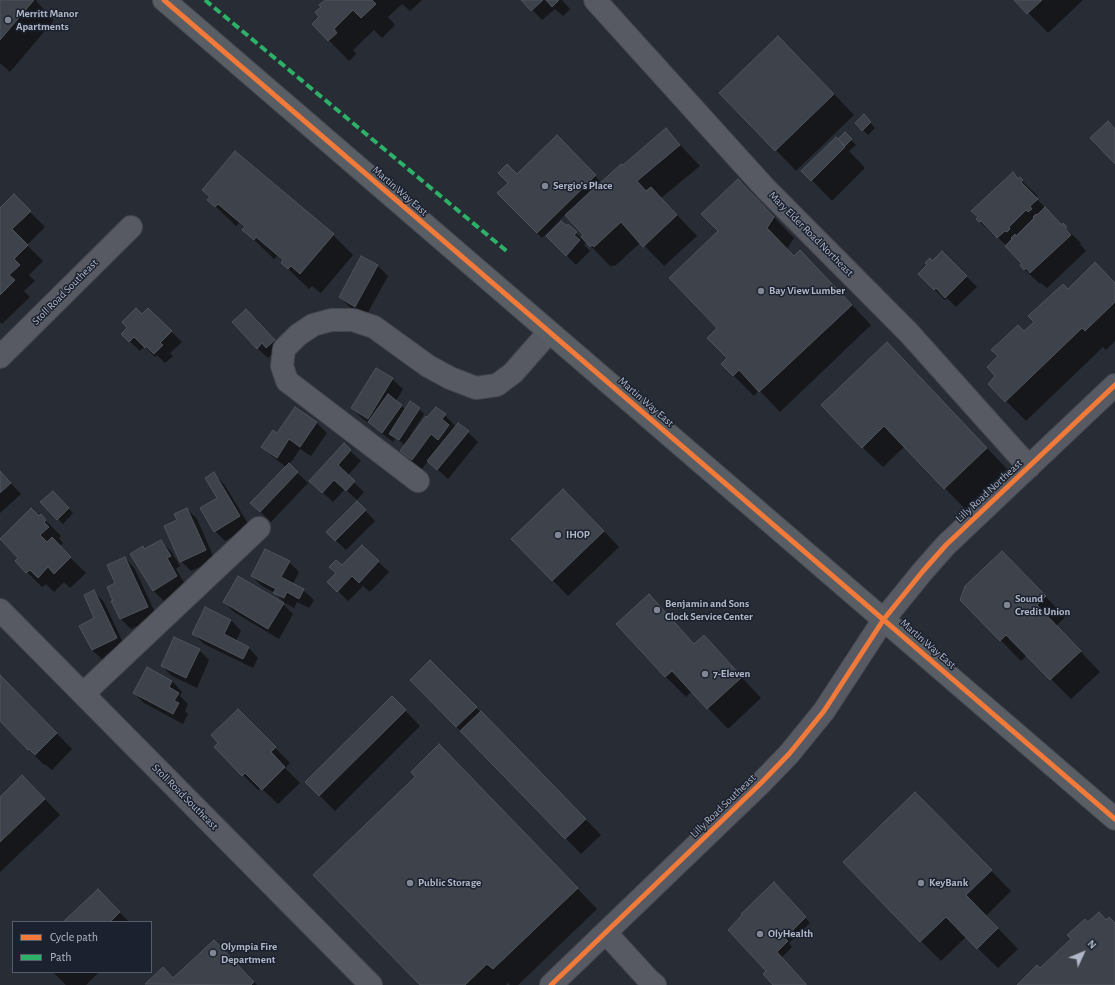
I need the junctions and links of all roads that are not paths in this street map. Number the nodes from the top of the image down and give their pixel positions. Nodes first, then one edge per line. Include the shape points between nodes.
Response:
1 (164, 0) edge
2 (595, 0) edge
3 (131, 226) dead end
4 (548, 332) junction
5 (0, 357) edge
6 (1115, 385) edge
7 (1029, 467) junction
8 (418, 481) dead end
9 (260, 528) dead end
10 (0, 610) edge
11 (884, 619) junction
12 (83, 694) junction
13 (1115, 819) edge
14 (606, 933) junction
15 (370, 985) edge
16 (551, 985) edge
17 (655, 985) edge

1 - 4 main road, Martin Way East
2 - 7 street, Mary Elder Road Northeast via 766,189 909,333
3 - 5 street, Stoll Road Southeast
4 - 8 street via 513,373 497,386 476,388 428,366 374,328 354,320 331,320 313,326 298,335 284,349 282,366 288,381
4 - 11 main road, Martin Way East
6 - 7 street, Lilly Road Northeast
7 - 11 street, Lilly Road Northeast via 946,545
9 - 12 street
10 - 12 street, Stoll Road Southeast
11 - 13 main road, Martin Way East
11 - 14 street, Lilly Road Southeast via 824,711 789,754
12 - 15 street, Stoll Road Southeast
14 - 16 street, Lilly Road Southeast
14 - 17 street

